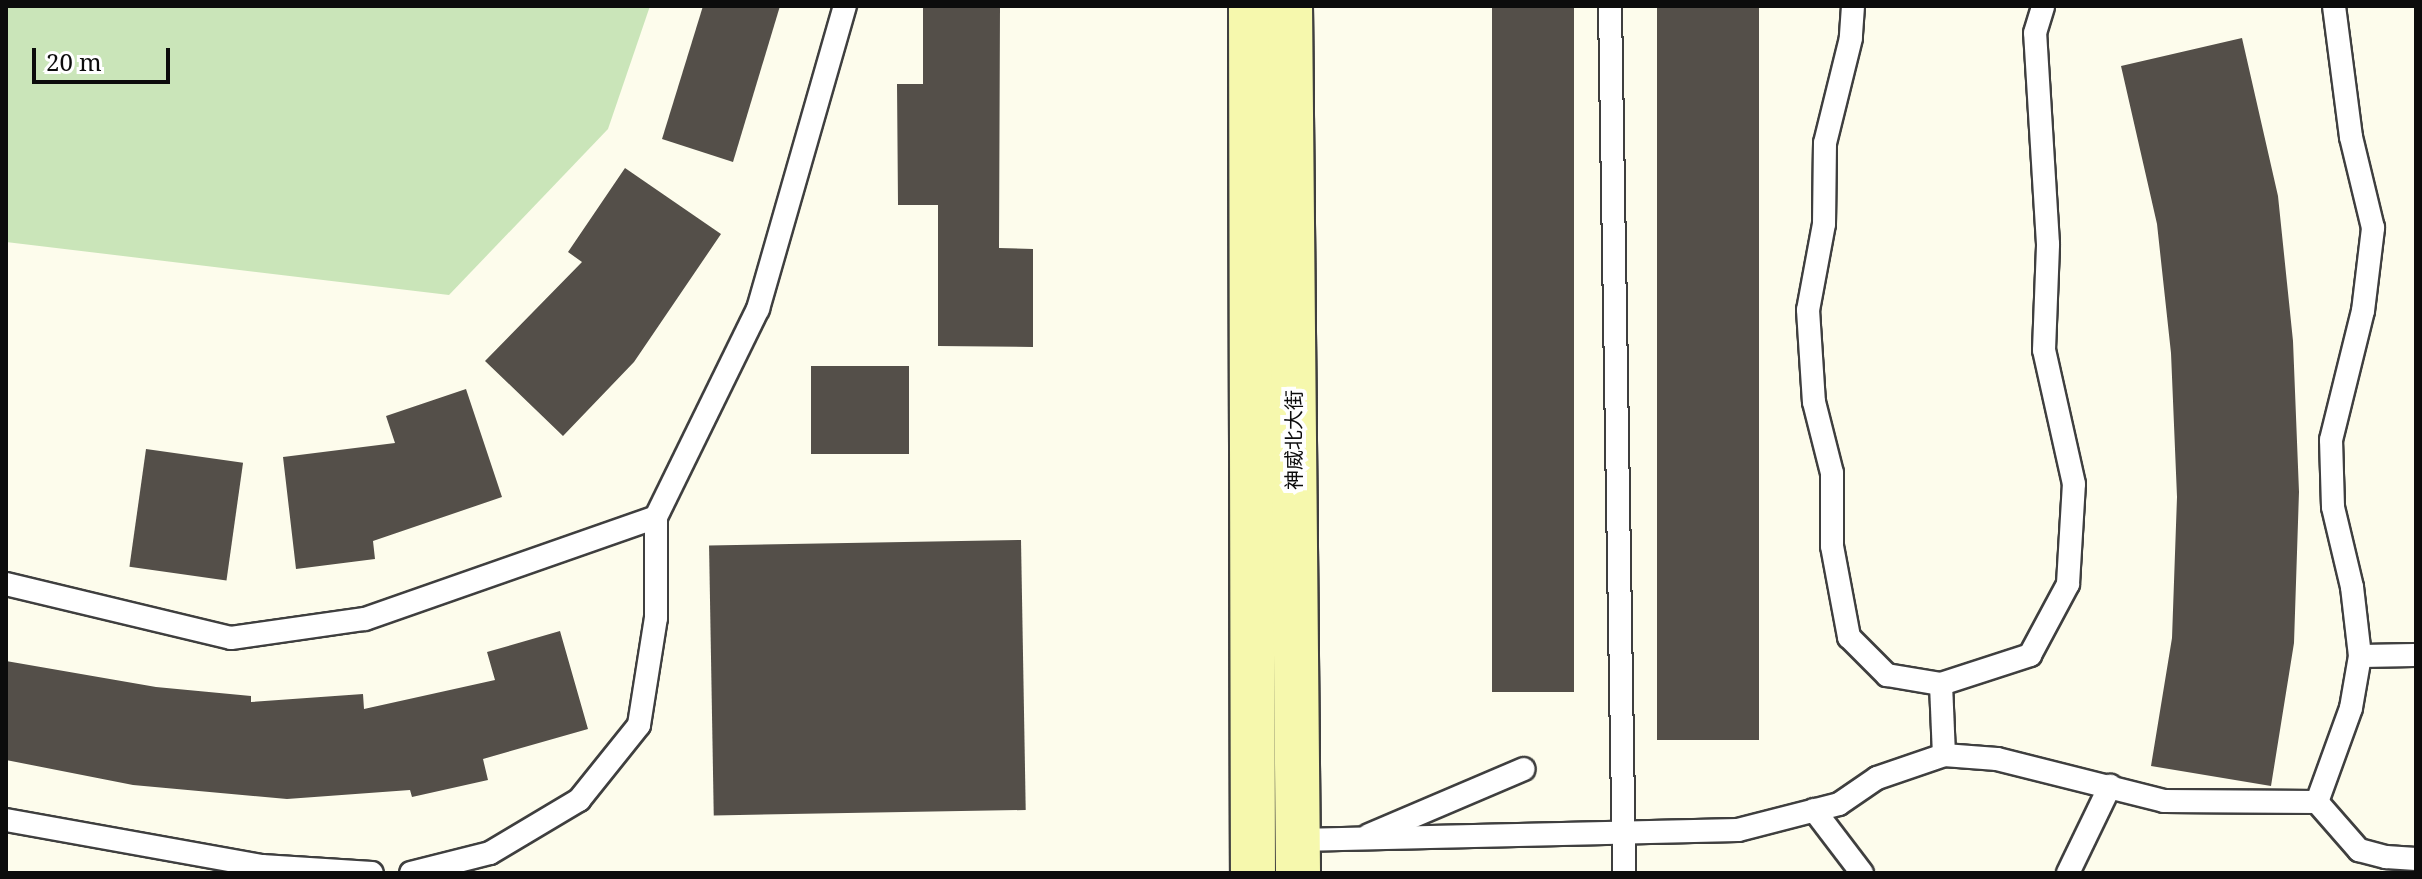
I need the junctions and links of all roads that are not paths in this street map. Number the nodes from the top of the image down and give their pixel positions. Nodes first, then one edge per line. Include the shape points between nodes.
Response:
1 (845, 6) edge
2 (1251, 6) edge
3 (1290, 6) edge
4 (1610, 6) edge
5 (1853, 6) edge
6 (2043, 6) edge
7 (2334, 6) edge
8 (656, 517) junction
9 (6, 584) edge
10 (2416, 655) edge
11 (2360, 656) junction
12 (1941, 684) junction
13 (1944, 755) junction
14 (1524, 769) dead end
15 (2110, 786) junction
16 (2317, 802) junction
17 (1814, 810) junction
18 (6, 820) edge
19 (1624, 834) junction
20 (1361, 839) junction
21 (1298, 857) edge
22 (2416, 859) edge
23 (2384, 865) edge
24 (372, 873) edge
25 (411, 873) edge
26 (1253, 873) edge
27 (1624, 873) edge
28 (1862, 873) edge
29 (2068, 873) edge

1 - 8 lane via 758,309
2 - 26 street
3 - 21 street, 神威北大街
4 - 19 lane
5 - 12 lane via 1851,38 1825,143 1824,224 1808,310 1814,402 1832,473 1832,546 1849,637 1887,675
6 - 12 lane via 2035,33 2048,244 2044,350 2074,484 2068,584 2030,655
7 - 11 lane via 2351,137 2373,228 2363,311 2331,440 2333,507 2352,587
8 - 9 lane via 365,619 231,638
8 - 25 lane via 656,618 639,725 579,800 490,853
10 - 11 lane
11 - 16 lane via 2351,708
12 - 13 lane
13 - 15 lane via 1997,759
13 - 17 lane via 1877,778 1839,804
14 - 20 lane
15 - 16 lane via 2164,801
15 - 29 lane
16 - 23 lane via 2359,850
17 - 19 lane via 1738,830
17 - 28 lane
18 - 24 lane via 262,866
19 - 20 lane
19 - 27 lane
20 - 21 lane
22 - 23 lane

